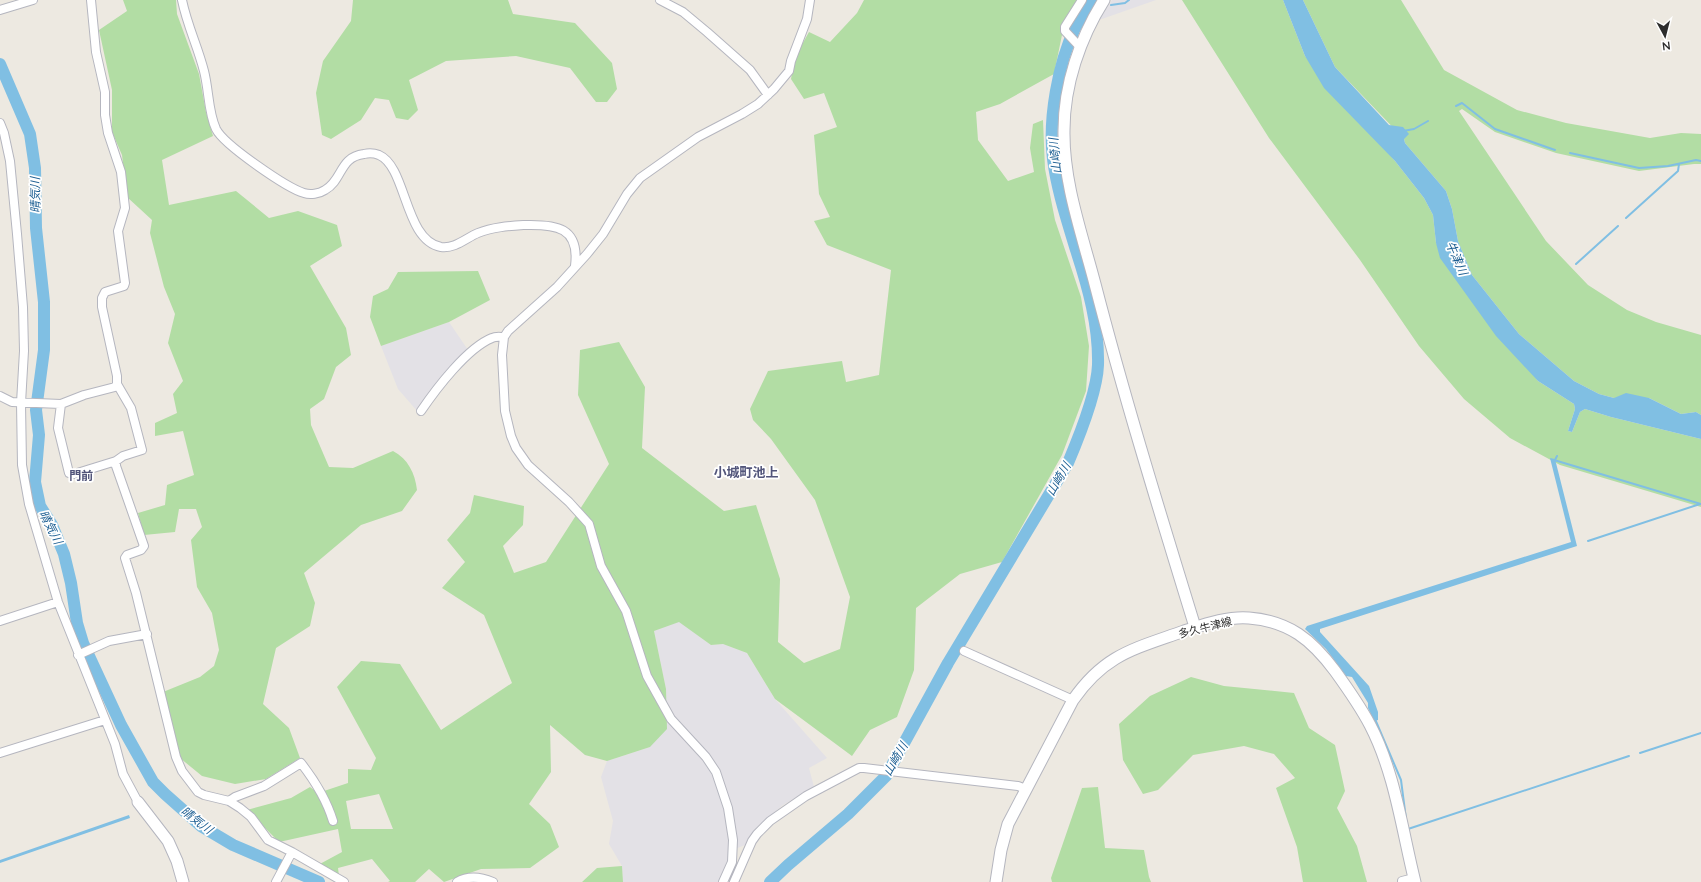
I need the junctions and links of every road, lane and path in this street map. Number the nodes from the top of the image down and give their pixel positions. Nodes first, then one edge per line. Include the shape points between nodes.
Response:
1 (33, 0) edge
2 (91, 0) edge
3 (182, 0) edge
4 (660, 0) edge
5 (810, 0) edge
6 (1082, 0) edge
7 (1104, 0) edge
8 (0, 10) edge
9 (1078, 45) junction
10 (768, 95) junction
11 (0, 123) edge
12 (3, 144) edge
13 (575, 266) junction
14 (504, 337) junction
15 (117, 384) junction
16 (0, 396) edge
17 (21, 403) junction
18 (61, 404) junction
19 (421, 411) dead end
20 (116, 461) junction
21 (58, 602) junction
22 (0, 621) edge
23 (1195, 627) junction
24 (147, 634) junction
25 (964, 651) dead end
26 (78, 655) junction
27 (1073, 700) junction
28 (105, 720) junction
29 (0, 753) edge
30 (1026, 789) junction
31 (229, 801) junction
32 (138, 802) joint
33 (333, 820) dead end
34 (292, 852) junction
35 (1414, 880) edge
36 (183, 882) edge
37 (276, 882) edge
38 (344, 882) edge
39 (457, 882) edge
40 (493, 882) edge
41 (723, 882) edge
42 (734, 882) edge
43 (996, 882) edge
44 (1402, 882) edge

1 - 8 street
2 - 15 street via 96,52 105,92 108,134 121,172 124,208 118,230 125,283 124,286 105,292 102,298
3 - 13 street via 186,20 204,70 212,117 217,130 225,141 267,172 304,193 320,193 331,186 350,158 359,154 379,155 393,170 422,236 430,243 446,247 455,246 489,230 508,226 548,225 563,229 572,239 576,253
4 - 10 street via 683,12 707,32 750,70
5 - 10 street via 807,18 789,71
6 - 9 street via 1065,27 1065,31
7 - 9 street
9 - 23 street via 1066,101 1064,130 1070,185 1108,337
10 - 13 street via 742,114 698,136 640,178 627,194 603,234
11 - 12 street
12 - 17 street via 17,234 23,307
13 - 14 street via 557,287
14 - 19 street via 492,338 475,349 433,394
14 - 41 street via 502,356 505,411 516,448 528,465 589,524 601,566 626,612 647,676 671,719 706,757 722,786 728,808 733,850 732,862
15 - 18 street via 115,387
15 - 20 street via 131,408 142,450
16 - 17 street
17 - 18 street
17 - 21 street via 22,465 29,504
18 - 20 street via 58,428 69,473 74,474
20 - 24 street via 144,546 125,558
21 - 22 street
21 - 26 street
23 - 27 street, 多久牛津線 via 1115,658 1084,684
23 - 35 street, 多久牛津線 via 1247,618 1268,620 1294,630 1322,653 1353,694 1380,749 1395,796
24 - 26 street via 109,641
24 - 31 street via 176,757 182,771 198,792
25 - 27 street
26 - 28 street
27 - 30 street, 多久牛津線
28 - 29 street
28 - 32 street via 123,774
30 - 42 street via 859,768 781,812 757,834
30 - 43 street, 多久牛津線 via 1008,824
31 - 33 street via 264,786 301,763 317,784
31 - 34 street via 251,817 268,840
32 - 36 street via 168,841
34 - 37 street
34 - 38 street
35 - 44 street
39 - 40 street via 476,877

